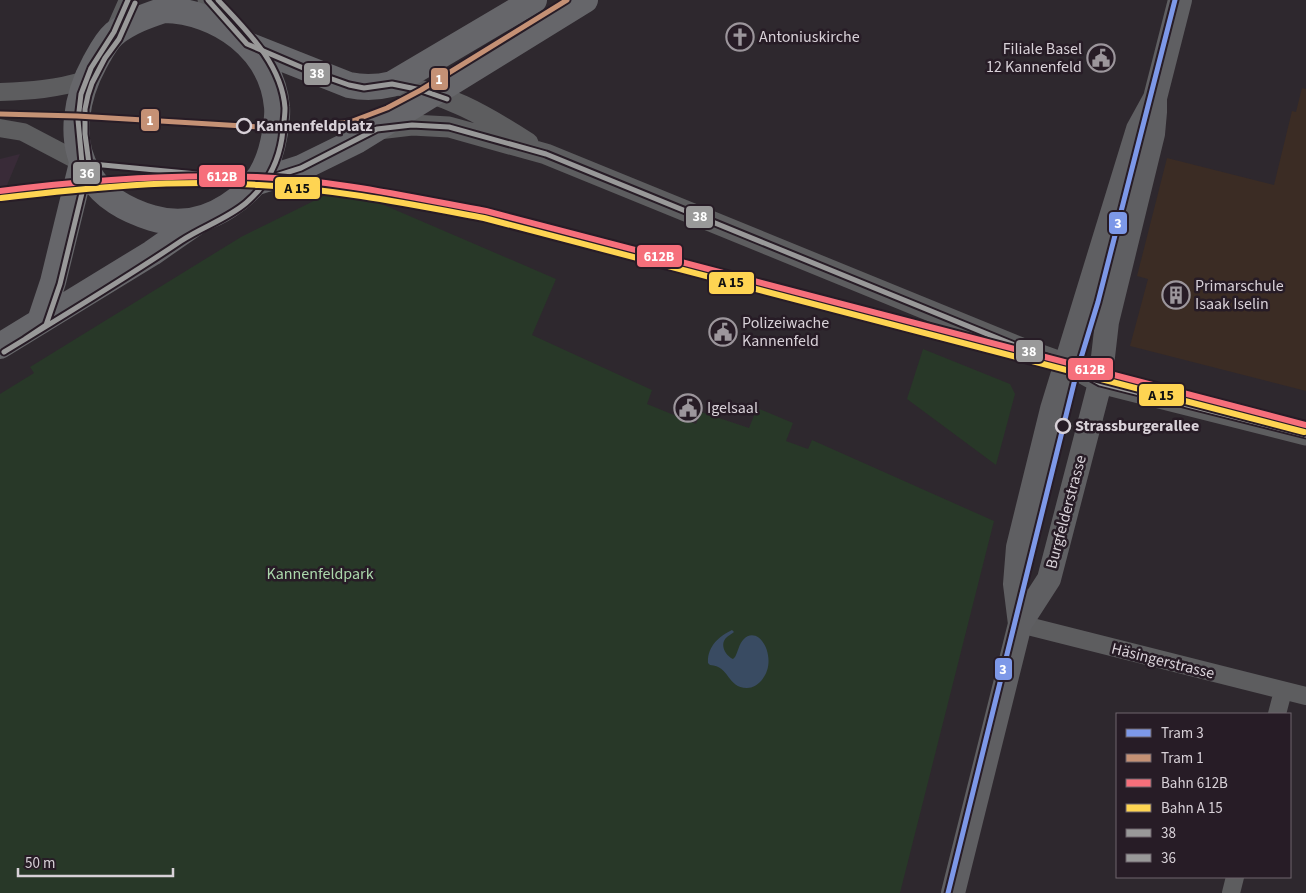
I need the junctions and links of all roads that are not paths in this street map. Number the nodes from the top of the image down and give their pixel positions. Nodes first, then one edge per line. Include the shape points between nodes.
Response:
1 (128, 0) edge
2 (208, 0) edge
3 (534, 0) edge
4 (585, 0) edge
5 (1180, 0) edge
6 (112, 35) junction
7 (247, 44) junction
8 (85, 80) junction
9 (392, 84) junction
10 (0, 92) edge
11 (434, 94) junction
12 (1154, 98) junction
13 (0, 128) edge
14 (377, 129) junction
15 (546, 154) junction
16 (82, 163) junction
17 (257, 182) junction
18 (198, 221) junction
19 (40, 321) junction
20 (0, 346) edge
21 (1066, 364) junction
22 (1100, 383) junction
23 (1306, 435) edge
24 (1020, 624) junction
25 (1283, 691) junction
26 (1306, 696) edge
27 (1277, 713) edge
28 (1235, 878) edge
29 (953, 893) edge
30 (1231, 893) edge

1 - 6 street
2 - 7 street
3 - 9 main road
4 - 11 main road
5 - 12 main road, Burgfelderstrasse
6 - 7 main road via 146,16 164,10 181,10 212,20
6 - 8 main road
7 - 9 main road via 349,85 364,88
7 - 17 main road via 268,72 277,107 272,149
8 - 10 street via 47,89
8 - 16 main road via 77,116
9 - 11 street
11 - 14 main road
11 - 15 street via 490,118
12 - 21 main road, Burgfelderstrasse via 1138,129
12 - 22 main road, Burgfelderstrasse via 1153,134 1108,322
13 - 16 street via 23,132
14 - 15 street via 412,125 450,128
14 - 17 main road via 301,168
15 - 21 street via 1024,350
16 - 18 main road via 100,190 123,208 158,220
16 - 19 main road
17 - 18 main road via 226,207
18 - 19 main road
19 - 20 main road
21 - 22 street
21 - 24 main road, Burgfelderstrasse via 1018,547 1016,584
22 - 23 street
22 - 24 main road, Burgfelderstrasse via 1048,579
24 - 25 street, Häsingerstrasse
24 - 29 main road, Burgfelderstrasse
25 - 26 street, Häsingerstrasse
25 - 27 street
28 - 30 street

